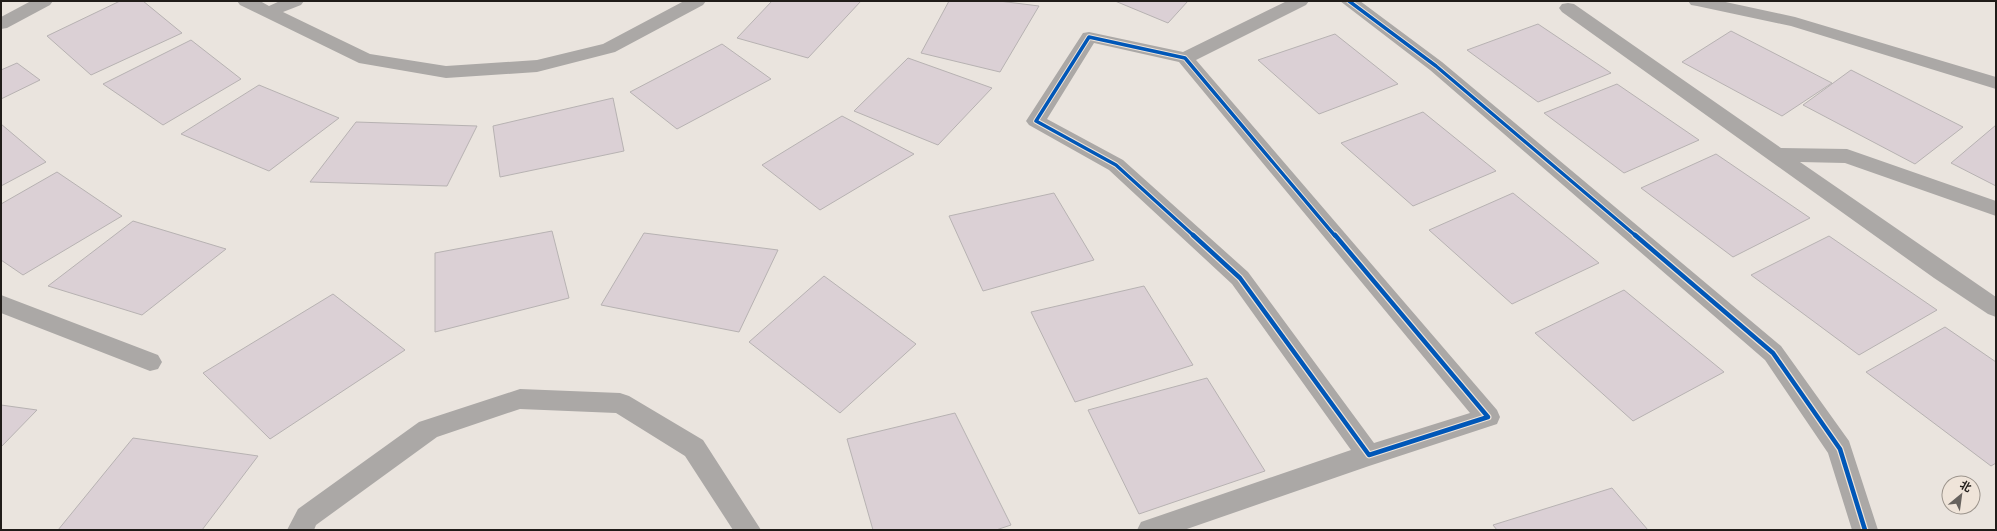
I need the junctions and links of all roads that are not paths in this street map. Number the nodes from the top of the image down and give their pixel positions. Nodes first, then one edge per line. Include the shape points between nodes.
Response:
1 (44, 1) edge
2 (246, 1) edge
3 (295, 1) edge
4 (697, 1) edge
5 (1300, 1) edge
6 (1349, 1) edge
7 (1697, 1) edge
8 (1568, 8) dead end
9 (269, 12) junction
10 (1, 24) edge
11 (1185, 58) junction
12 (1996, 83) edge
13 (1776, 154) junction
14 (1996, 209) edge
15 (1, 304) edge
16 (1996, 308) edge
17 (150, 362) dead end
18 (1368, 456) junction
19 (300, 530) edge
20 (748, 530) edge
21 (1150, 530) edge
22 (1865, 530) edge

1 - 10 street
2 - 9 street
3 - 9 street
4 - 9 street via 609,48 537,66 446,72 365,59
5 - 11 street
6 - 22 street via 1436,66 1773,353 1840,449
7 - 12 street via 1795,22
8 - 13 street
11 - 18 street via 1488,418
11 - 18 street via 1089,37 1036,121 1116,165 1240,278
13 - 14 street via 1847,156
13 - 16 street
15 - 17 street
18 - 21 street
19 - 20 street via 307,517 428,430 520,398 620,403 694,448

